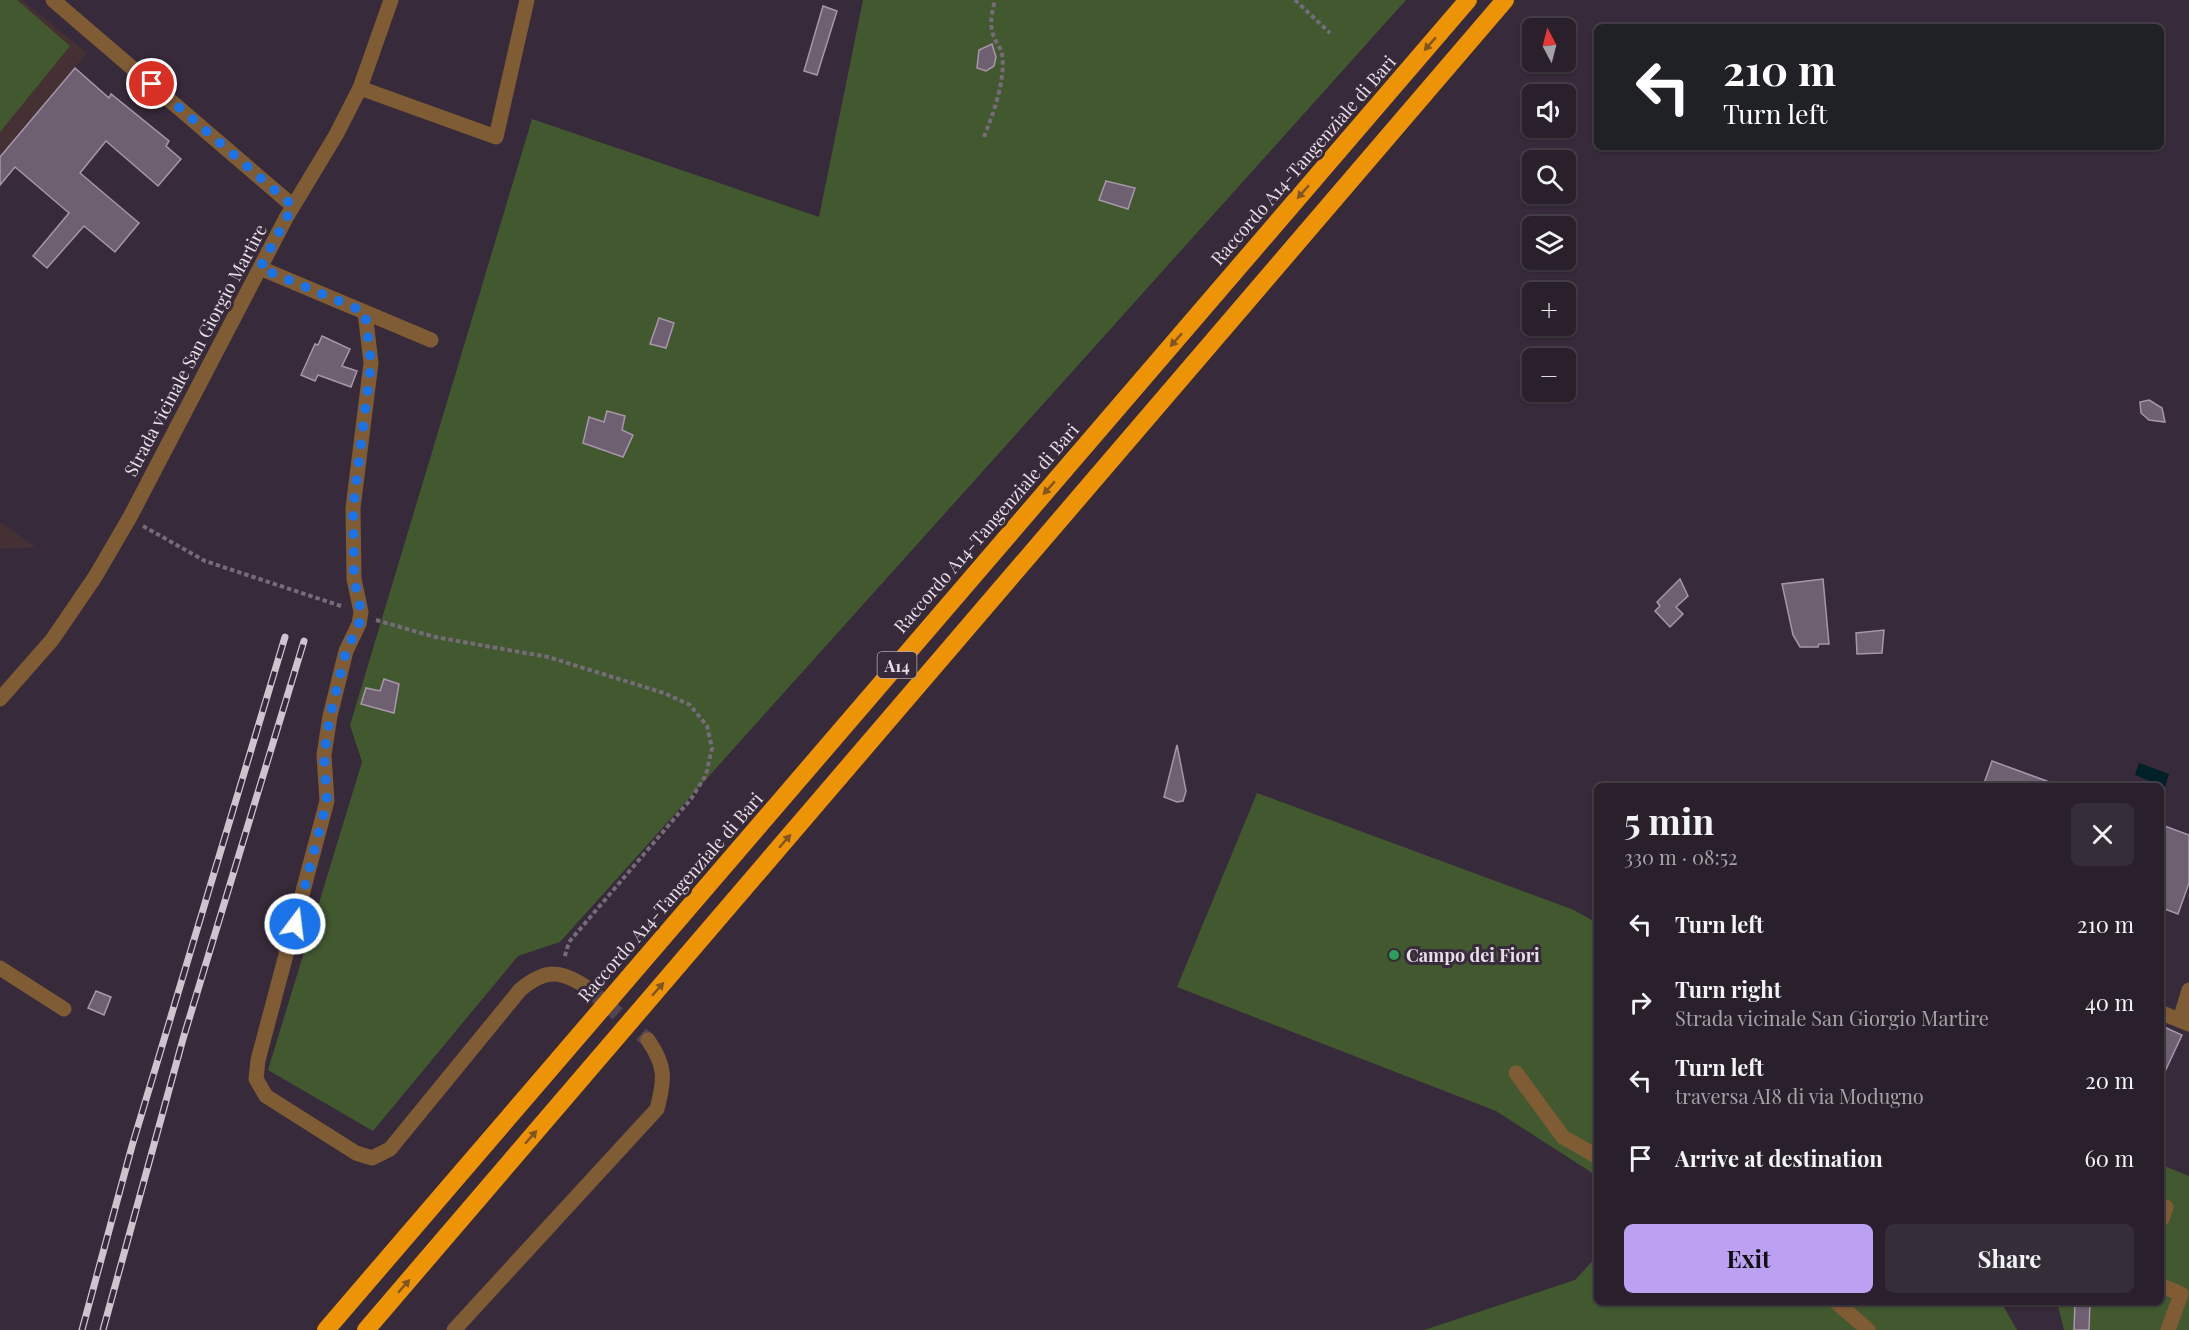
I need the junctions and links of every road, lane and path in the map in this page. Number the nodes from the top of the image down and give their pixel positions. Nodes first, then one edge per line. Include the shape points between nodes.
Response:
1 (53, 0) edge
2 (391, 0) edge
3 (995, 0) edge
4 (1295, 0) edge
5 (1468, 0) edge
6 (1505, 0) edge
7 (522, 1) edge
8 (1330, 33) dead end
9 (360, 88) junction
10 (984, 137) dead end
11 (293, 206) junction
12 (260, 268) junction
13 (365, 312) junction
14 (431, 340) dead end
15 (130, 517) junction
16 (361, 612) junction
17 (0, 699) edge
18 (0, 968) edge
19 (559, 973) junction
20 (589, 988) tunnel mouth
21 (2189, 990) edge
22 (64, 1009) dead end
23 (2164, 1014) edge
24 (2185, 1022) edge
25 (648, 1040) tunnel mouth
26 (1516, 1073) dead end
27 (1594, 1154) edge
28 (2164, 1287) edge
29 (1839, 1305) edge
30 (326, 1330) edge
31 (366, 1330) edge
32 (453, 1330) edge
33 (1868, 1330) edge
34 (2168, 1330) edge

1 - 11 street
2 - 9 street, Strada vicinale San Giorgio Martire
3 - 10 path via 992,34 1002,52 1002,62 996,105
4 - 8 path
5 -> 30 highway, Raccordo A14-Tangenziale di Bari / A14
31 -> 6 highway, A14
7 - 9 street via 496,137
9 - 11 street, Strada vicinale San Giorgio Martire
11 - 12 street, Strada vicinale San Giorgio Martire
12 - 13 street
12 - 15 street, Strada vicinale San Giorgio Martire
13 - 14 street
13 - 16 street via 371,363 353,508 354,579
15 - 16 path via 205,561
15 - 17 street, Strada vicinale San Giorgio Martire via 52,640
16 - 19 path via 435,637 548,657 664,693 690,705 707,726 712,748 706,775 691,799 569,942
16 - 19 street via 346,651 330,716 324,755 327,801 256,1079 266,1096 356,1153 372,1158 390,1149 520,990 540,976
18 - 22 street
19 - 20 street
21 - 24 street
23 - 24 street
25 - 32 street via 663,1067 657,1109
26 - 27 street via 1563,1137
28 - 34 street via 2181,1294
29 - 33 street

